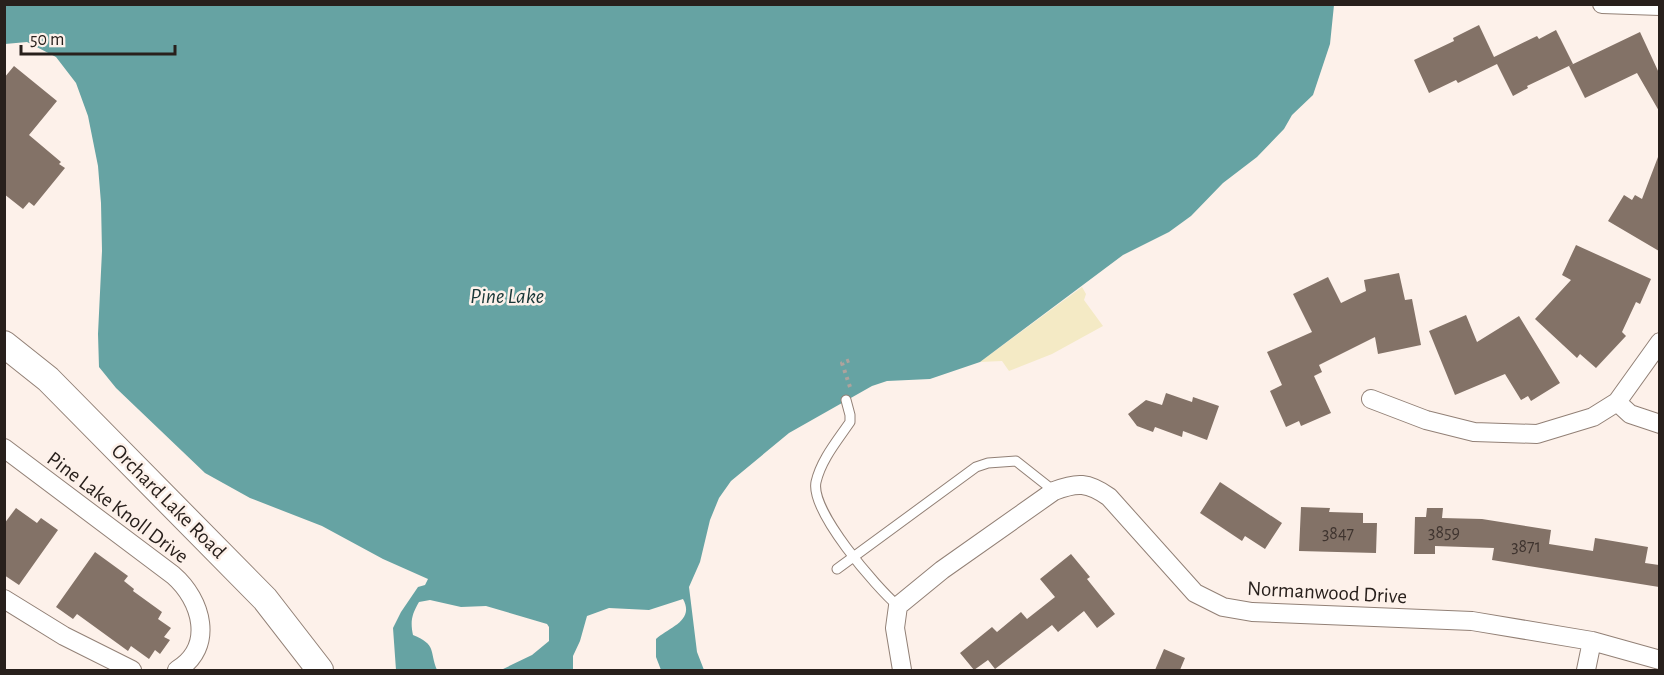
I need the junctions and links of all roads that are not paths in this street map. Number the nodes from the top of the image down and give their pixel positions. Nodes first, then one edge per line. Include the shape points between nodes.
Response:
1 (1602, 4) edge
2 (1659, 6) edge
3 (1659, 342) edge
4 (5, 346) edge
5 (849, 397) road end
6 (1371, 399) dead end
7 (1617, 402) junction
8 (1659, 424) edge
9 (4, 448) edge
10 (1054, 491) junction
11 (854, 556) junction
12 (837, 569) dead end
13 (4, 599) edge
14 (898, 606) junction
15 (1592, 641) junction
16 (1659, 660) edge
17 (132, 670) edge
18 (177, 670) edge
19 (321, 670) edge
20 (902, 670) edge
21 (1586, 670) edge

1 - 2 street
3 - 7 street
4 - 19 main road, Orchard Lake Road via 48,379 265,599
5 - 11 lane via 850,422 823,464 816,484 817,499 830,524
6 - 7 street via 1426,420 1474,432 1537,434 1593,417
7 - 8 street via 1630,414
9 - 18 street, Pine Lake Knoll Drive via 173,575 186,589 197,605 201,629 194,653
10 - 11 lane via 1016,460 988,463 976,467
10 - 14 street, Normanwood Drive
10 - 15 street, Normanwood Drive via 1072,484 1094,487 1109,497 1195,593 1223,607 1252,612 1472,621
11 - 12 lane
11 - 14 lane
13 - 17 street via 64,636
14 - 20 street via 895,628
15 - 16 street, Normanwood Drive
15 - 21 street

